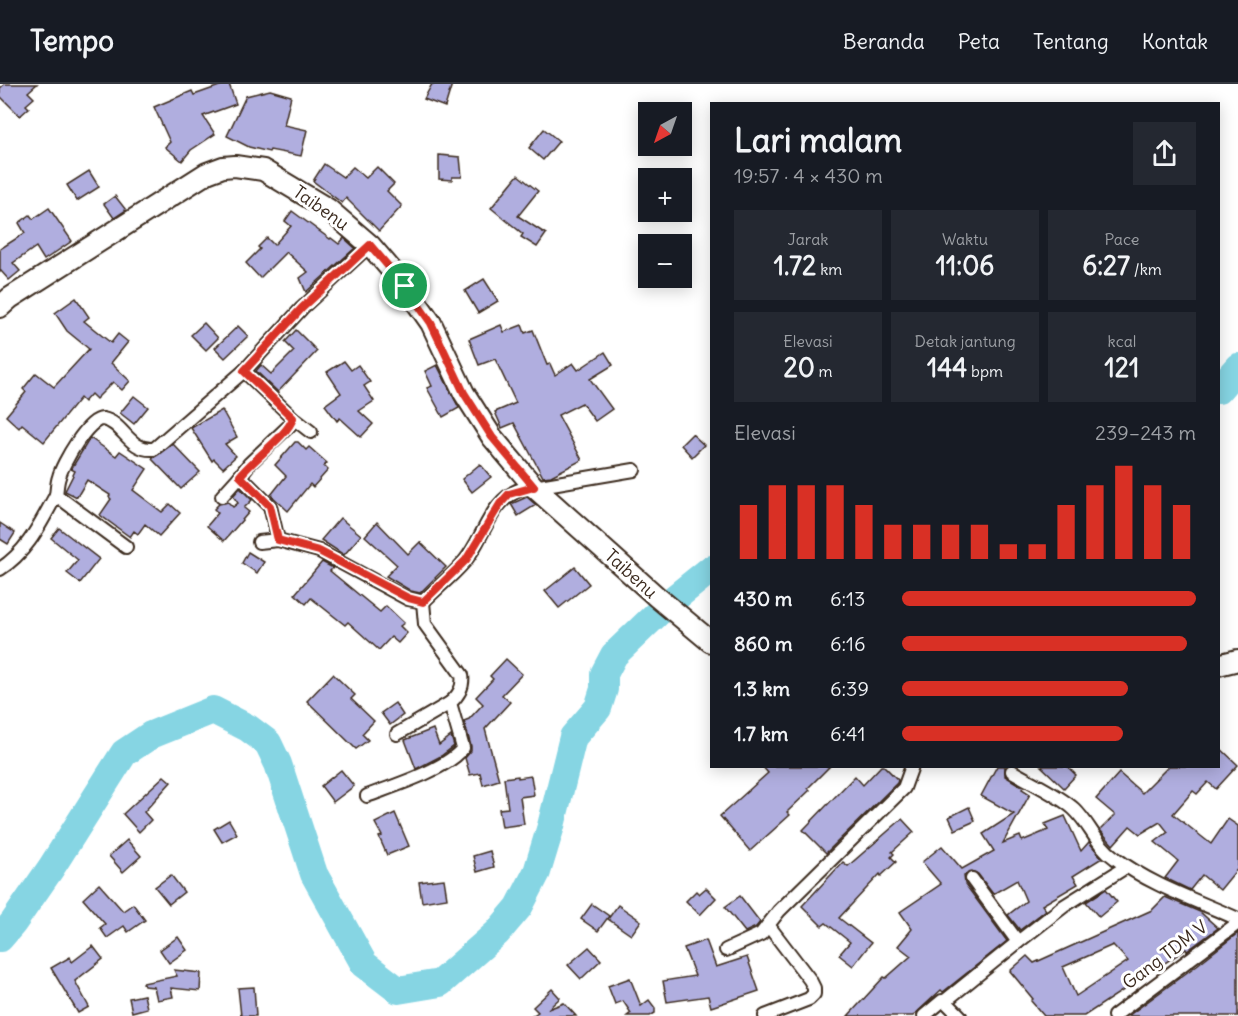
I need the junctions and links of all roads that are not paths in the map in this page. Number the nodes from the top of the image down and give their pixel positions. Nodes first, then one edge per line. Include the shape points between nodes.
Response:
1 (370, 245) junction
2 (0, 308) edge
3 (244, 371) junction
4 (295, 420) junction
5 (311, 432) dead end
6 (634, 470) dead end
7 (240, 476) junction
8 (534, 487) junction
9 (56, 495) junction
10 (222, 496) dead end
11 (278, 540) junction
12 (259, 542) dead end
13 (126, 546) dead end
14 (0, 569) edge
15 (423, 602) junction
16 (709, 640) edge
17 (1238, 660) edge
18 (1220, 664) edge
19 (450, 703) junction
20 (397, 734) dead end
21 (911, 768) edge
22 (1012, 771) dead end
23 (367, 796) dead end
24 (1126, 867) junction
25 (972, 879) dead end
26 (1238, 921) edge
27 (768, 926) junction
28 (1018, 942) junction
29 (726, 950) dead end
30 (945, 1001) junction
31 (765, 1016) edge
32 (924, 1016) edge
33 (960, 1016) edge
34 (1114, 1016) edge

1 - 2 main road, Taibenu via 328,209 263,170 223,167 183,188
1 - 3 street via 302,308
1 - 8 main road, Taibenu via 431,323 464,393 492,437
3 - 4 street
3 - 9 street via 154,448 139,447 104,419 96,420 65,463
4 - 5 street
4 - 7 street
6 - 8 street
7 - 10 street
7 - 11 street via 270,506
8 - 15 street via 515,491 504,499 466,560
8 - 16 main road, Taibenu
9 - 13 street
9 - 14 street via 31,542
11 - 12 street
11 - 15 street via 319,551 408,598
15 - 19 street via 425,624 462,675 458,695
17 - 18 main road
19 - 20 street
19 - 23 street via 462,748 457,756 429,772
21 - 27 street via 904,788
22 - 24 street via 1073,808 1101,847
24 - 26 street
24 - 28 street via 1064,906
25 - 28 street
26 - 34 street, Gang TDM V
27 - 29 street via 761,934
27 - 31 street via 797,962 814,994
28 - 30 street
30 - 32 street
30 - 33 street

